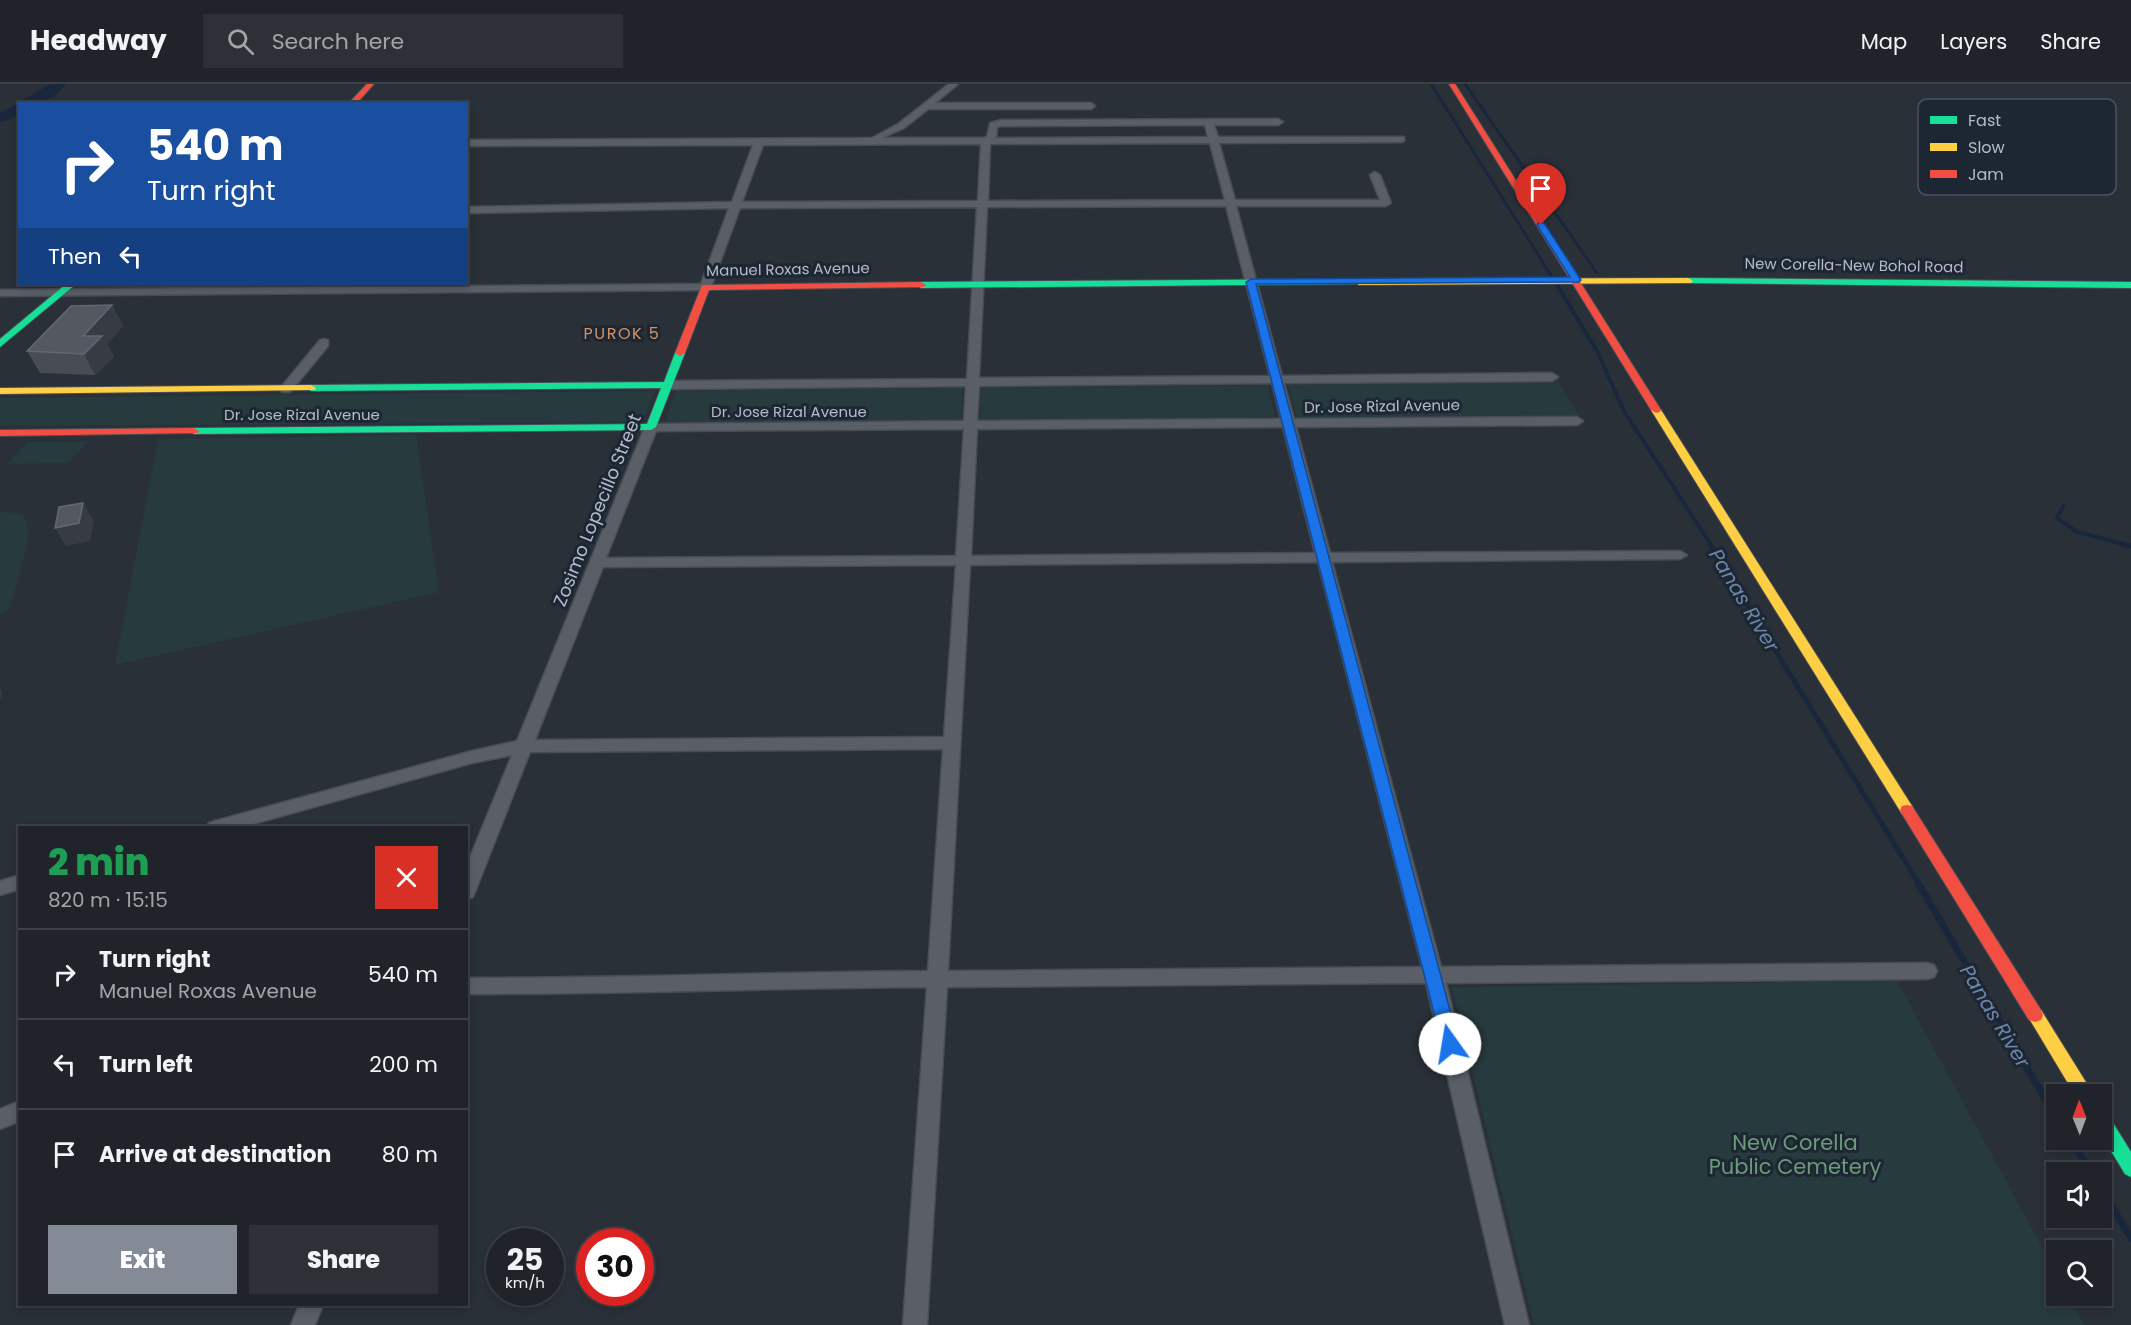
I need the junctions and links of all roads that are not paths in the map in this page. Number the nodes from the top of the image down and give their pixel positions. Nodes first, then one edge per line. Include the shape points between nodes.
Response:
1 (371, 84) edge
2 (954, 84) edge
3 (1452, 84) edge
4 (353, 102) edge
5 (925, 106) junction
6 (1091, 106) dead end
7 (1209, 122) junction
8 (1278, 122) dead end
9 (1213, 139) junction
10 (1401, 139) dead end
11 (988, 140) junction
12 (870, 141) junction
13 (759, 142) junction
14 (468, 143) edge
15 (1375, 175) dead end
16 (1229, 203) junction
17 (981, 204) junction
18 (735, 205) junction
19 (468, 210) edge
20 (1569, 280) junction
21 (1251, 282) junction
22 (977, 284) junction
23 (2131, 285) edge
24 (705, 287) junction
25 (65, 288) edge
26 (0, 293) edge
27 (324, 343) dead end
28 (0, 344) edge
29 (1552, 377) dead end
30 (1276, 380) junction
31 (973, 382) junction
32 (668, 385) junction
33 (286, 388) junction
34 (0, 391) edge
35 (1577, 421) dead end
36 (1288, 424) junction
37 (651, 427) junction
38 (971, 427) junction
39 (0, 433) edge
40 (1680, 555) dead end
41 (1324, 559) junction
42 (963, 561) junction
43 (597, 563) junction
44 (952, 743) junction
45 (524, 746) junction
46 (222, 826) edge
47 (18, 883) edge
48 (468, 887) edge
49 (0, 888) edge
50 (1927, 971) dead end
51 (1434, 976) junction
52 (936, 979) junction
53 (468, 986) edge
54 (2078, 1084) edge
55 (18, 1112) edge
56 (0, 1119) edge
57 (2112, 1137) edge
58 (2131, 1168) edge
59 (311, 1306) edge
60 (303, 1325) edge
61 (915, 1325) edge
62 (1517, 1325) edge

1 - 4 main road
2 - 5 street
3 - 20 main road
5 - 6 street
5 - 12 street via 901,126
7 - 8 street
7 - 9 street
7 - 11 street via 1001,123 993,125
9 - 10 street
9 - 11 street
9 - 16 street
11 - 12 street
11 - 17 street
12 - 13 street
13 - 14 street
13 - 18 street, Zosimo Lopecillo Street
15 - 16 street via 1386,203
16 - 17 street
16 - 21 street
17 - 18 street
17 - 22 street
18 - 19 street
18 - 24 street, Zosimo Lopecillo Street
20 - 21 main road, Manuel Roxas Avenue
20 - 23 main road, New Corella-New Bohol Road
20 - 54 main road
21 - 22 main road, Manuel Roxas Avenue
21 - 30 street
22 - 24 main road, Manuel Roxas Avenue
22 - 31 street
24 - 25 street, Manuel Roxas Avenue
24 - 32 main road, Zosimo Lopecillo Street
25 - 26 street, Manuel Roxas Avenue
25 - 28 main road
27 - 33 street
29 - 30 street, Dr. Jose Rizal Avenue
30 - 31 street, Dr. Jose Rizal Avenue
30 - 36 street
31 - 32 street, Dr. Jose Rizal Avenue
31 - 38 street
32 - 33 main road, Dr. Jose Rizal Avenue
32 - 37 main road, Zosimo Lopecillo Street
33 - 34 main road, Dr. Jose Rizal Avenue
35 - 36 street, Dr. Jose Rizal Avenue
36 - 38 street, Dr. Jose Rizal Avenue
36 - 41 street
37 - 38 street, Dr. Jose Rizal Avenue
37 - 39 main road, Dr. Jose Rizal Avenue
37 - 43 street, Zosimo Lopecillo Street
38 - 42 street
40 - 41 street
41 - 42 street
41 - 51 street
42 - 43 street
42 - 44 street
43 - 45 street, Zosimo Lopecillo Street
44 - 45 street
44 - 52 street
45 - 46 street
45 - 48 street, Zosimo Lopecillo Street
47 - 49 street
50 - 51 street
51 - 52 street
51 - 62 street
52 - 53 street
52 - 61 street
55 - 56 street
57 - 58 main road
59 - 60 street

